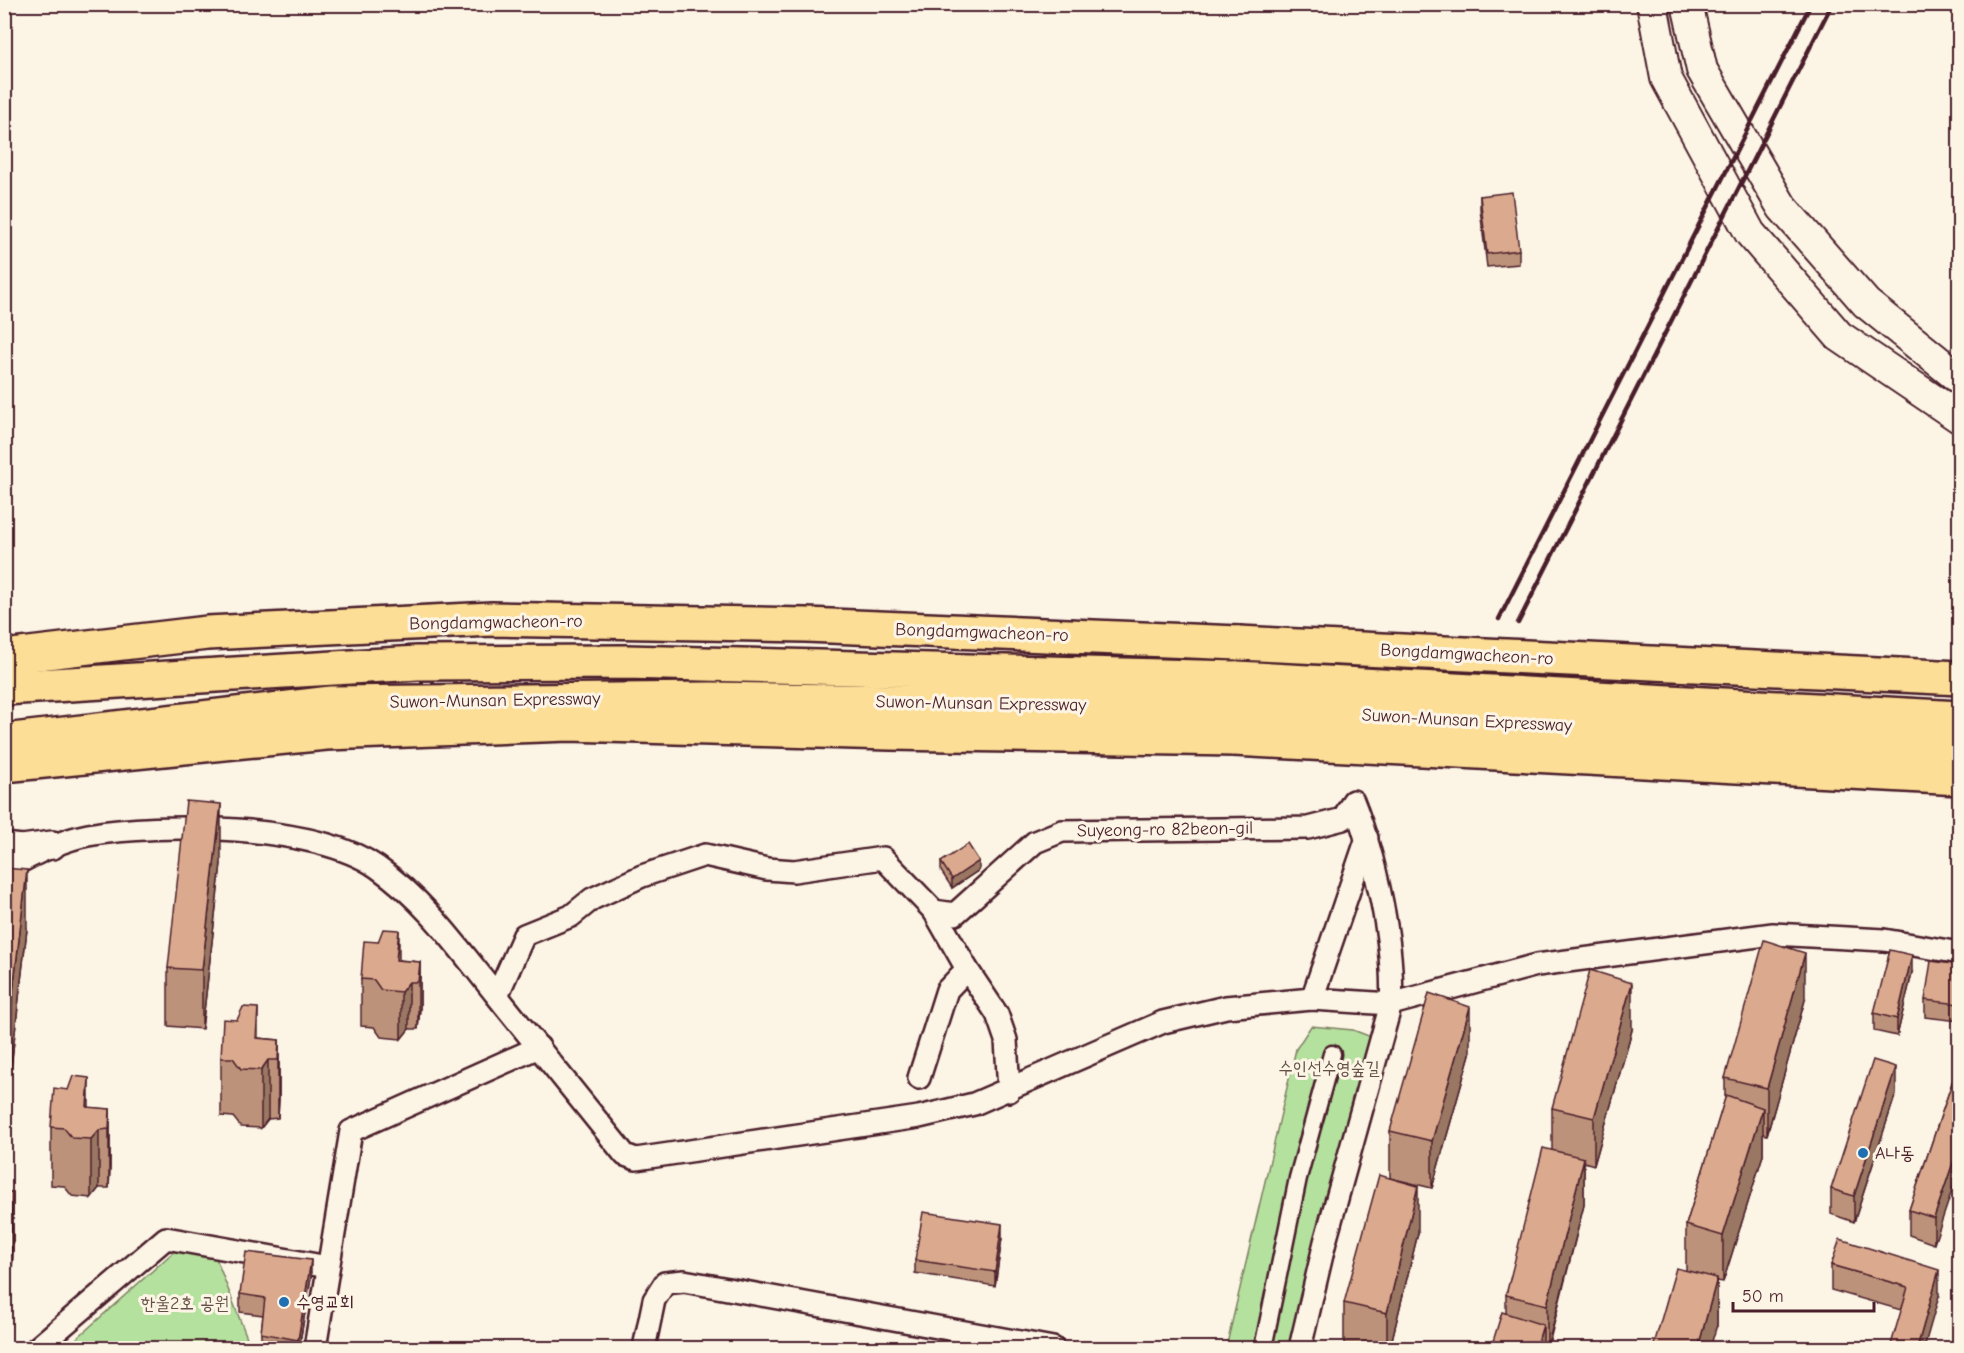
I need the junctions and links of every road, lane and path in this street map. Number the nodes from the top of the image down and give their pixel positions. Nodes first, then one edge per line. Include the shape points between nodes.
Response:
1 (1652, 4) edge
2 (1687, 4) edge
3 (1959, 379) edge
4 (1959, 418) edge
5 (8, 672) edge
6 (1959, 678) edge
7 (1236, 692) junction
8 (1959, 718) edge
9 (4, 741) edge
10 (1959, 748) edge
11 (4, 765) edge
12 (1959, 778) edge
13 (1368, 838) junction
14 (52, 845) junction
15 (4, 847) edge
16 (4, 870) edge
17 (934, 911) junction
18 (1959, 953) edge
19 (967, 969) junction
20 (497, 996) junction
21 (1312, 999) junction
22 (1391, 1004) junction
23 (539, 1047) junction
24 (1332, 1054) dead end
25 (919, 1078) dead end
26 (1009, 1091) junction
27 (328, 1267) junction
28 (37, 1348) edge
29 (315, 1348) edge
30 (644, 1348) edge
31 (1053, 1348) edge
32 (1263, 1348) edge
33 (1300, 1348) edge

1 - 4 main road via 1666,78 1750,233 1839,336
2 - 3 main road via 1702,70 1782,207 1866,303
5 - 6 highway, Bongdamgwacheon-ro, bridge via 207,633 492,619 806,625
5 - 7 highway, Suwon-Munsan Expressway via 626,662
7 - 8 highway, Suwon-Munsan Expressway, bridge
7 - 9 highway, Suwon-Munsan Expressway via 331,703
7 - 10 highway, Suwon-Munsan Expressway, bridge
11 - 12 highway, bridge via 326,733 569,724 1234,739
13 - 17 street, Suyeong-ro 82beon-gil via 1353,801 1343,819 1308,828 1062,831 1035,842 955,914
13 - 21 street
13 - 22 street, Suyeong-ro 82beon-gil via 1393,973
14 - 15 street
14 - 16 street
14 - 20 street via 88,835 145,829 239,830 295,838 350,852 408,891
17 - 19 street
17 - 20 street via 882,858 794,871 705,855 642,876 592,899 570,916 524,935
18 - 22 street via 1884,940 1773,934 1537,965
19 - 25 street via 947,990
19 - 26 street via 997,1014 1006,1040
20 - 23 street
21 - 22 street
21 - 26 street via 1226,1007 1163,1022
22 - 33 street, Suyeong-ro 82beon-gil via 1324,1242
23 - 26 street via 632,1160 919,1117
23 - 27 street via 351,1131
24 - 32 street via 1298,1178
27 - 28 street via 166,1238
27 - 29 street
30 - 31 street via 654,1300 665,1283 684,1281

